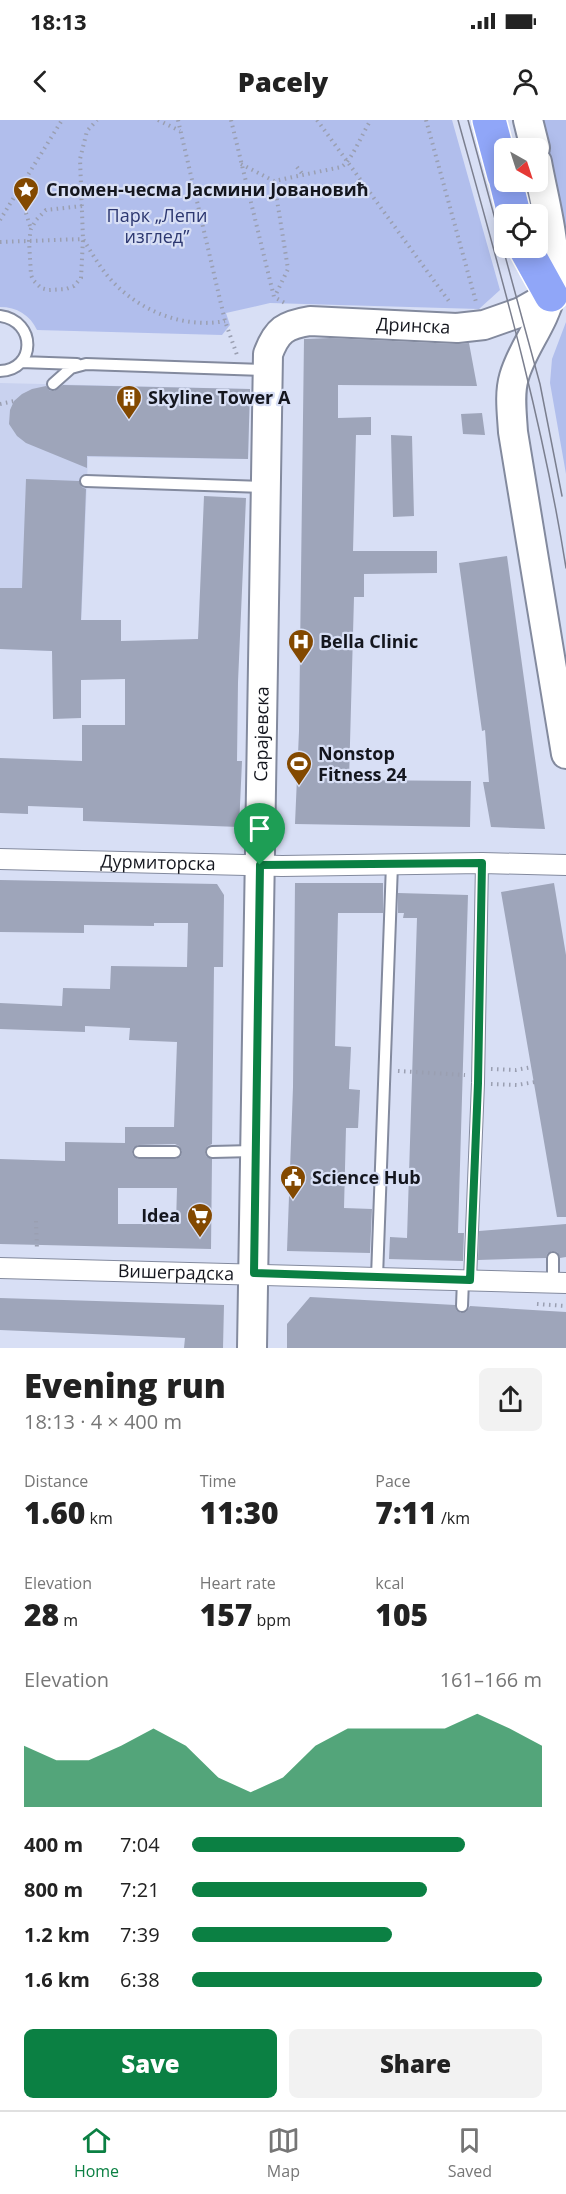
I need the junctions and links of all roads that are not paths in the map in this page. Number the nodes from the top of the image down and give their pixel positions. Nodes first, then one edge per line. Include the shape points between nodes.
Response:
1 (489, 120) edge
2 (528, 120) edge
3 (532, 138) edge
4 (494, 139) edge
5 (542, 192) edge
6 (531, 258) edge
7 (551, 295) junction
8 (0, 316) edge
9 (274, 338) joint
10 (21, 362) junction
11 (86, 364) junction
12 (253, 367) junction
13 (0, 371) edge
14 (53, 384) dead end
15 (86, 481) dead end
16 (267, 487) junction
17 (566, 754) edge
18 (0, 860) edge
19 (482, 863) junction
20 (392, 864) junction
21 (260, 865) junction
22 (566, 865) edge
23 (256, 1151) junction
24 (140, 1152) dead end
25 (175, 1152) dead end
26 (212, 1152) dead end
27 (552, 1258) dead end
28 (0, 1268) edge
29 (254, 1273) junction
30 (377, 1277) junction
31 (560, 1278) edge
32 (467, 1280) junction
33 (462, 1306) dead end
34 (252, 1348) edge

1 - 4 highway
2 - 3 street
5 - 7 street via 554,259
6 - 7 highway
7 - 9 street, Дринска via 484,325 457,328 310,321 294,323
7 - 17 street via 514,376 511,398 513,432
8 - 10 lane via 23,328 28,345
9 - 12 street, Сарајевска via 268,354
10 - 11 lane
10 - 13 lane
11 - 12 lane
11 - 14 lane via 71,368
12 - 16 street, Сарајевска
15 - 16 lane
16 - 21 street, Сарајевска
18 - 21 street, Дурмиторска
19 - 20 street, Дурмиторска
19 - 22 street, Дурмиторска
19 - 32 lane via 478,1076
20 - 21 street, Дурмиторска
20 - 30 lane
21 - 23 street, Сарајевска
23 - 26 lane
23 - 29 street, Сарајевска
24 - 25 lane
27 - 31 lane
28 - 29 street, Вишеградска
29 - 30 street, Вишеградска
29 - 34 street, Сарајевска
30 - 32 street, Вишеградска
31 - 32 street, Вишеградска
32 - 33 lane

